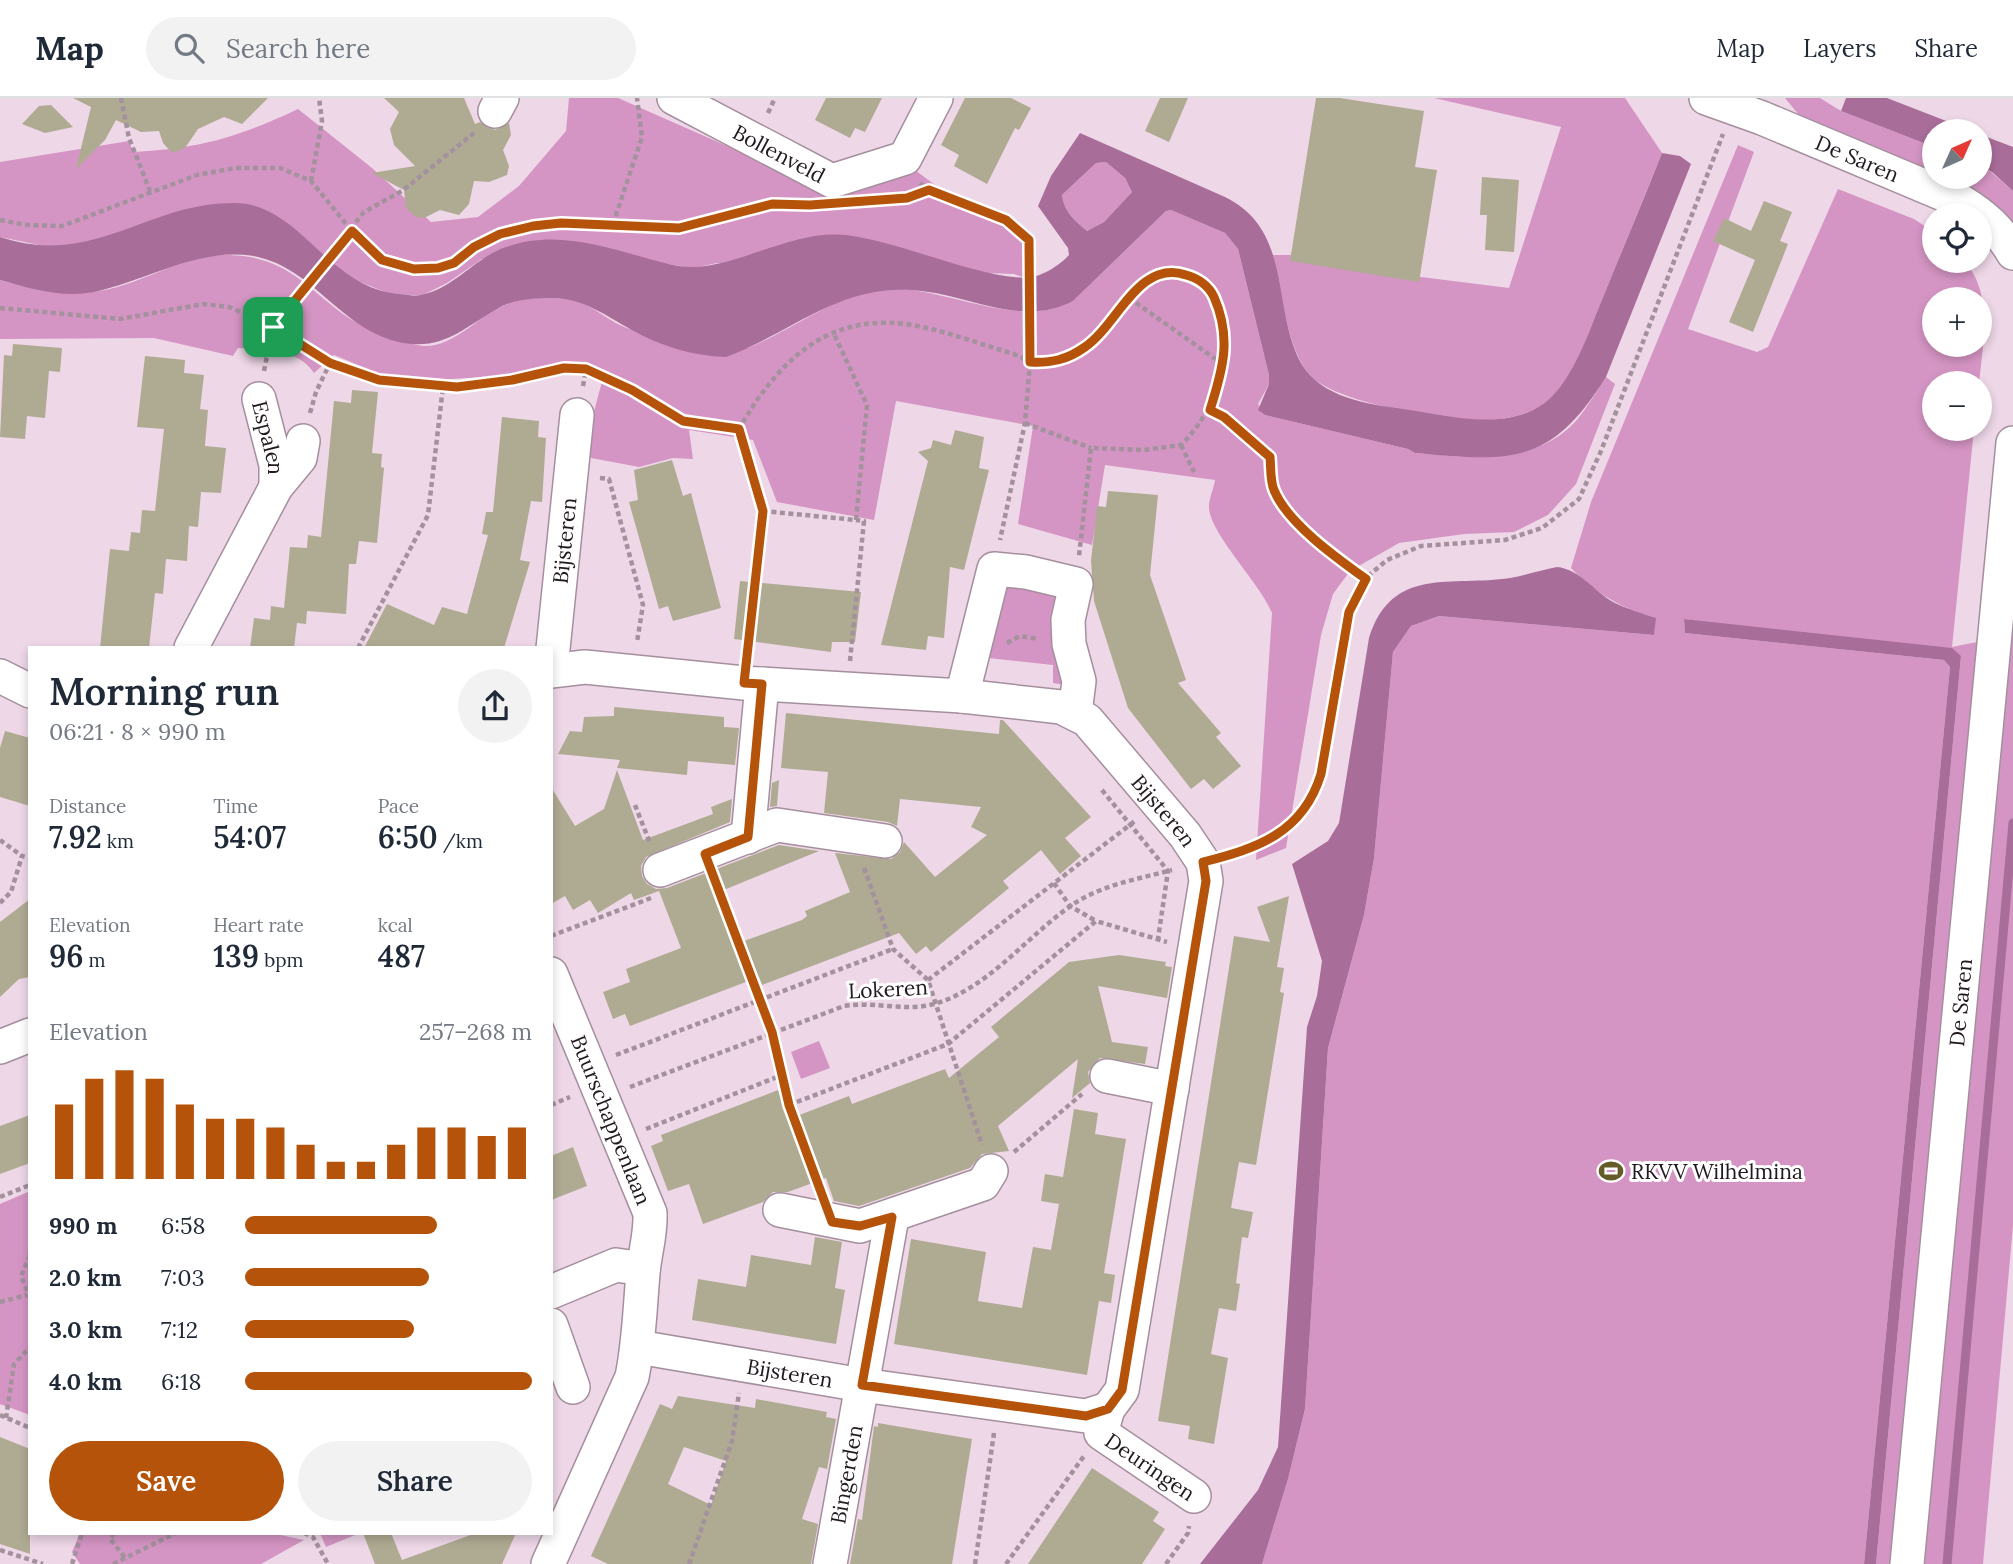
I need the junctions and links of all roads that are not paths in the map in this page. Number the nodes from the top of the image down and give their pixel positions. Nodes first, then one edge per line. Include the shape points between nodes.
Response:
1 (674, 98) edge
2 (936, 98) edge
3 (1741, 105) edge
4 (2013, 253) edge
5 (259, 399) road end
6 (577, 415) dead end
7 (303, 441) road end
8 (2013, 443) edge
9 (276, 487) junction
10 (192, 646) edge
11 (553, 650) edge
12 (553, 669) edge
13 (0, 676) edge
14 (753, 683) junction
15 (28, 690) edge
16 (962, 696) junction
17 (1075, 713) junction
18 (748, 837) junction
19 (885, 841) dead end
20 (660, 870) road end
21 (553, 979) edge
22 (28, 1036) edge
23 (0, 1047) edge
24 (1107, 1076) road end
25 (1172, 1089) junction
26 (991, 1171) road end
27 (780, 1210) dead end
28 (892, 1217) junction
29 (643, 1269) junction
30 (553, 1292) edge
31 (553, 1331) edge
32 (638, 1346) junction
33 (862, 1385) junction
34 (573, 1387) dead end
35 (1105, 1421) junction
36 (1194, 1496) road end
37 (548, 1564) edge
38 (830, 1564) edge
39 (1907, 1564) edge

1 - 2 street, Bollenveld via 832,181 905,158
3 - 4 street, De Saren via 1962,202 1985,216
5 - 9 street, Espalen via 276,465
6 - 11 street, Bijsteren
7 - 9 street, Espalen via 300,458
8 - 39 street, De Saren
9 - 10 street, Espalen
12 - 14 street, Bijsteren via 585,667
13 - 15 street
14 - 16 street, Bijsteren
14 - 18 street
16 - 17 street, Bijsteren via 1061,707
16 - 17 street via 994,569 1027,572 1076,584 1068,620 1079,681
17 - 25 street, Bijsteren via 1087,720 1157,801 1203,862 1206,881
18 - 19 street via 777,825
18 - 20 street
21 - 29 street, Buurschappenlaan via 650,1213 652,1235
22 - 23 street
24 - 25 street
25 - 35 street, Bijsteren via 1122,1390
26 - 28 street via 983,1184
27 - 28 street via 860,1226
28 - 33 street, Bingerden
29 - 30 street via 617,1265
29 - 32 street, Buurschappenlaan
31 - 34 street
32 - 33 street, Bijsteren
32 - 37 street, Buurschappenlaan via 632,1377
33 - 35 street, Bijsteren
33 - 38 street, Bingerden
35 - 36 street, Deuringen

